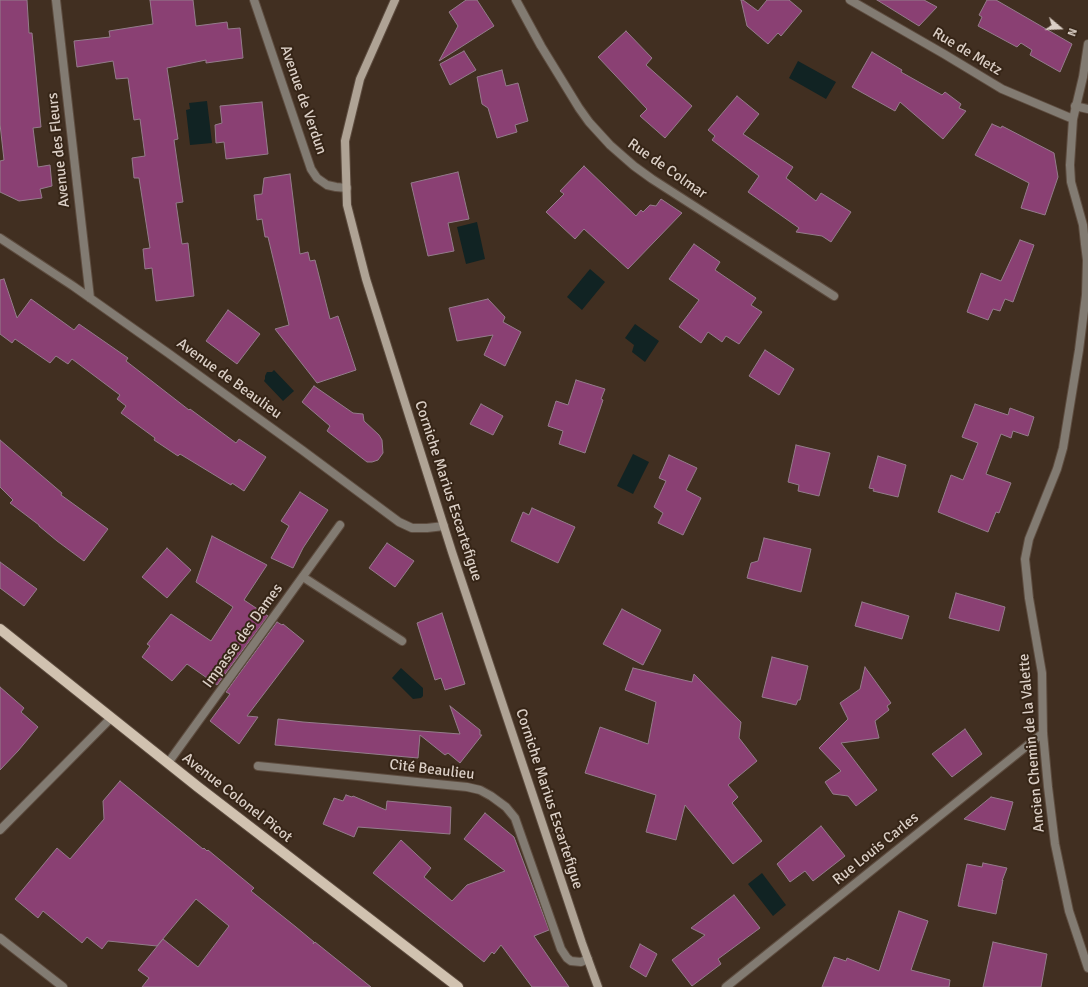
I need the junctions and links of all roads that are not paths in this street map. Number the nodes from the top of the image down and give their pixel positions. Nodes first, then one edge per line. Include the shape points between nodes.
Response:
1 (56, 0) edge
2 (254, 0) edge
3 (395, 0) edge
4 (516, 0) edge
5 (850, 0) edge
6 (1088, 44) edge
7 (1076, 106) junction
8 (1088, 110) edge
9 (1073, 119) junction
10 (347, 188) junction
11 (0, 238) edge
12 (1087, 281) edge
13 (834, 296) dead end
14 (90, 298) junction
15 (340, 525) dead end
16 (444, 526) junction
17 (303, 577) junction
18 (0, 629) edge
19 (402, 641) dead end
20 (111, 718) junction
21 (1043, 733) junction
22 (168, 764) junction
23 (258, 766) dead end
24 (0, 830) edge
25 (0, 938) edge
26 (588, 959) junction
27 (1088, 968) edge
28 (63, 987) edge
29 (458, 987) edge
30 (598, 987) edge
31 (726, 987) edge

1 - 14 street, Avenue des Fleurs
2 - 10 street, Avenue de Verdun via 311,169 317,178 327,185
3 - 10 main road, Corniche Marius Escartefigue via 360,79 345,141
4 - 13 street, Rue de Colmar via 579,108 610,146 652,179
5 - 9 street, Rue de Metz via 1002,90
6 - 7 street, Ancien Chemin de la Valette
7 - 8 street
7 - 9 street, Ancien Chemin de la Valette
9 - 12 street, Ancien Chemin de la Valette via 1071,182 1084,231
10 - 16 main road, Corniche Marius Escartefigue via 347,205 366,279
11 - 14 street, Avenue de Beaulieu
12 - 21 street, Ancien Chemin de la Valette via 1063,448 1029,539 1025,558 1042,673
14 - 16 street, Avenue de Beaulieu via 168,352 399,522 412,528
15 - 17 street, Impasse des Dames
16 - 26 main road, Corniche Marius Escartefigue
17 - 19 street
17 - 22 street, Impasse des Dames
18 - 20 main road, Avenue Colonel Picot
20 - 22 main road, Avenue Colonel Picot
20 - 24 street
21 - 27 street, Ancien Chemin de la Valette via 1055,844 1069,911
21 - 31 street, Rue Louis Carles
22 - 29 main road, Avenue Colonel Picot
23 - 26 street, Cité Beaulieu via 467,787 491,796 509,809 515,818 561,949 571,961 581,962
25 - 28 street
26 - 30 main road, Corniche Marius Escartefigue

